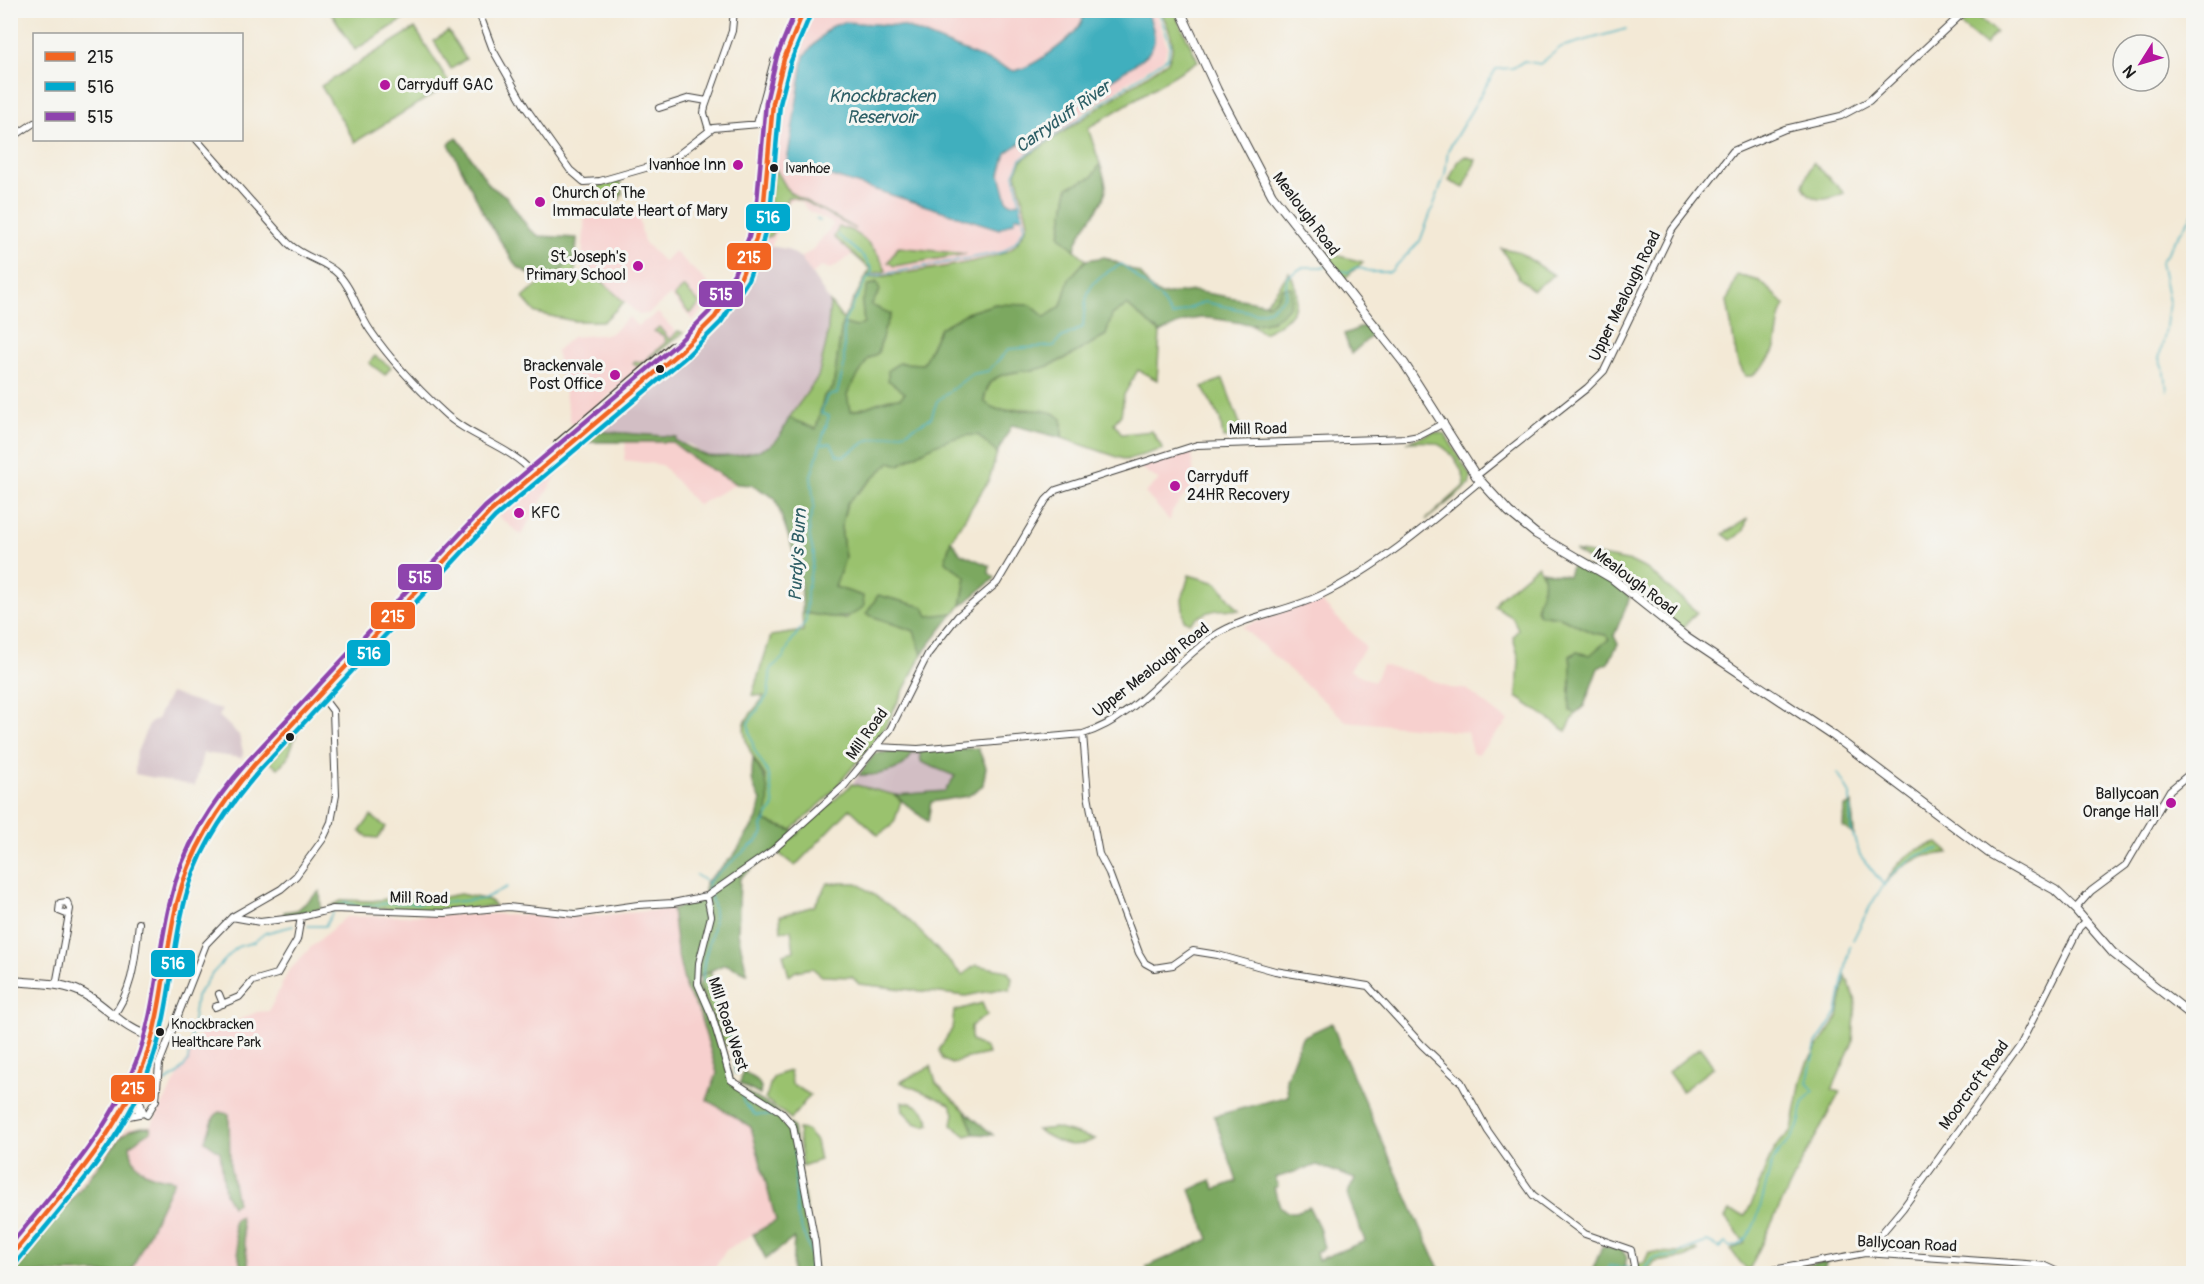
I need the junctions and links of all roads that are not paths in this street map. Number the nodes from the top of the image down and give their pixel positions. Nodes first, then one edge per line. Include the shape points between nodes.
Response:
1 (478, 10) edge
2 (734, 10) edge
3 (804, 10) edge
4 (1180, 10) edge
5 (1966, 10) edge
6 (784, 59) junction
7 (707, 101) junction
8 (659, 108) dead end
9 (757, 123) junction
10 (771, 123) junction
11 (33, 124) edge
12 (710, 130) junction
13 (10, 139) edge
14 (198, 141) edge
15 (719, 309) junction
16 (638, 387) junction
17 (1444, 423) junction
18 (580, 426) junction
19 (533, 473) junction
20 (1478, 478) junction
21 (320, 694) junction
22 (1083, 734) junction
23 (877, 747) junction
24 (2193, 770) edge
25 (707, 896) junction
26 (2075, 909) junction
27 (69, 915) dead end
28 (302, 917) junction
29 (232, 918) junction
30 (2086, 921) junction
31 (139, 923) dead end
32 (10, 981) edge
33 (56, 985) junction
34 (219, 994) dead end
35 (223, 1004) junction
36 (215, 1007) dead end
37 (112, 1017) junction
38 (2193, 1017) edge
39 (153, 1037) junction
40 (135, 1086) junction
41 (127, 1103) junction
42 (146, 1114) junction
43 (112, 1128) junction
44 (1865, 1253) junction
45 (10, 1258) edge
46 (1632, 1270) edge
47 (818, 1274) edge
48 (1751, 1274) edge
49 (2062, 1274) edge

1 - 12 street via 506,75 548,142 584,182 593,183 670,161
2 - 7 street via 732,31
3 - 6 highway
4 - 17 street, Mealough Road via 1262,180 1404,363
5 - 20 street, Upper Mealough Road via 1858,109 1768,134 1733,151 1672,230 1604,372
6 - 9 street via 774,61
6 - 10 highway
7 - 8 street via 690,98
7 - 12 street via 704,113
9 - 10 street
9 - 12 street
10 - 15 highway via 764,202 756,239 741,277
11 - 13 street
14 - 19 street via 288,243 341,277 370,330 441,411 459,426 513,454
15 - 16 highway via 707,326
15 - 18 highway
16 - 18 highway via 586,426
16 - 19 highway
17 - 20 street, Mealough Road
17 - 23 street, Mill Road via 1408,438 1197,445 1056,490 1046,500 997,583 958,616 928,654 897,718
18 - 19 highway via 537,464
19 - 21 highway via 490,512
20 - 22 street, Upper Mealough Road via 1392,551 1345,582 1318,597 1253,618 1213,637 1117,719
20 - 26 street, Mealough Road via 1522,525 1613,579 1687,638 1834,736 1989,853 2055,890
21 - 29 street via 333,711 336,795 331,822 313,854 288,883
21 - 39 highway via 232,791 197,847 177,900
22 - 23 street, Upper Mealough Road via 918,749
22 - 46 street, Upper Mealough Road via 1088,795 1099,854 1145,963 1164,968 1193,951 1275,971 1368,986 1461,1082 1488,1131 1533,1195 1585,1234 1632,1250
23 - 25 street, Mill Road via 817,813
24 - 26 street via 2170,790 2126,865 2091,891
25 - 28 street, Mill Road via 575,914 508,907 445,913 341,910
25 - 47 street, Mill Road West via 711,916 698,984 724,1049 730,1080 781,1112 793,1126
26 - 30 street, Mealough Road
27 - 33 street
28 - 29 street, Mill Road via 260,922
28 - 35 street via 297,940 279,972 253,981 239,998
29 - 42 street via 213,935 200,956 159,1064 156,1100
30 - 38 street, Mealough Road via 2113,953
30 - 44 street, Moorcroft Road via 2019,1047 1903,1208
31 - 37 street via 130,985
32 - 33 street
33 - 37 street via 85,995
34 - 35 street
35 - 36 street
37 - 39 street
39 - 40 highway
40 - 41 highway
40 - 42 street
41 - 42 street
41 - 43 highway
42 - 43 street via 129,1116
43 - 45 highway
44 - 48 street, Ballycoan Road
44 - 49 street, Ballycoan Road via 2045,1266

